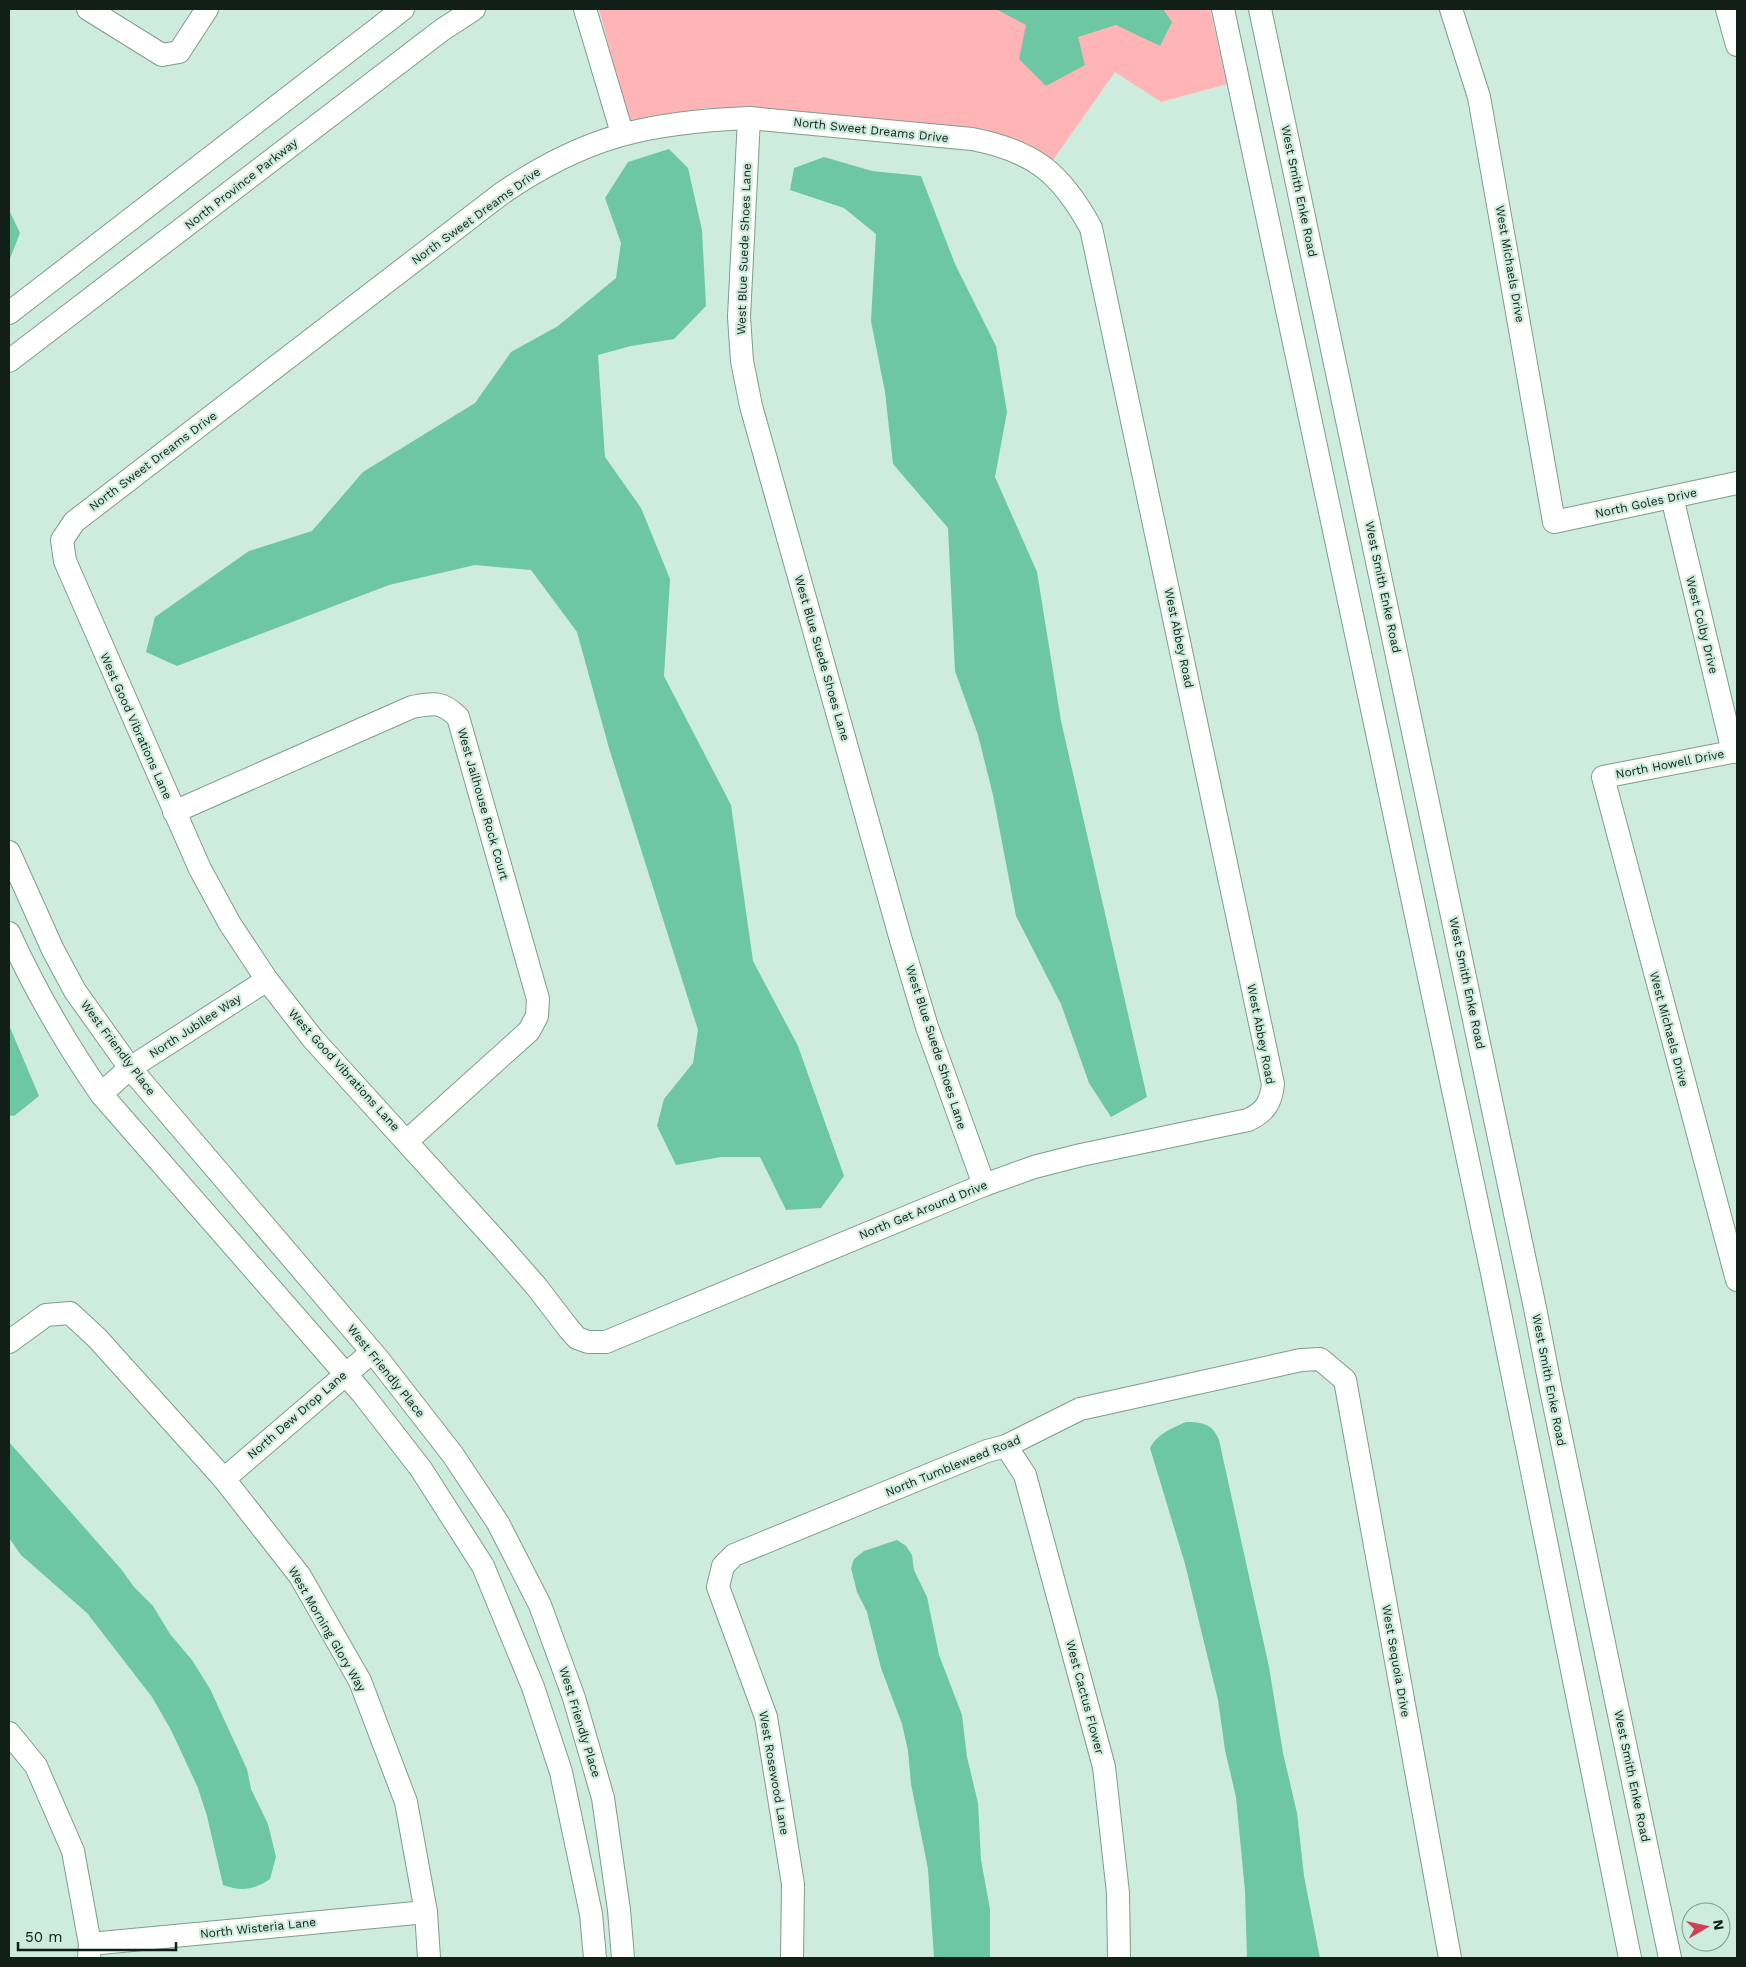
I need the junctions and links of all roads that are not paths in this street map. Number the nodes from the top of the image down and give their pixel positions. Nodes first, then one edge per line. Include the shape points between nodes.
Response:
1 (88, 9) edge
2 (207, 9) edge
3 (403, 9) edge
4 (448, 9) edge
5 (474, 9) edge
6 (585, 9) edge
7 (1224, 9) edge
8 (1260, 9) edge
9 (1451, 9) edge
10 (1727, 9) edge
11 (1737, 45) edge
12 (416, 49) junction
13 (749, 118) junction
14 (622, 133) junction
15 (1057, 178) joint
16 (9, 313) edge
17 (9, 361) edge
18 (1737, 483) edge
19 (1672, 498) junction
20 (1554, 522) joint
21 (62, 540) joint
22 (1735, 752) edge
23 (1603, 777) joint
24 (174, 812) junction
25 (9, 852) edge
26 (9, 933) edge
27 (267, 980) junction
28 (130, 1068) junction
29 (101, 1094) junction
30 (1268, 1106) joint
31 (407, 1141) junction
32 (984, 1185) junction
33 (1737, 1280) edge
34 (9, 1342) edge
35 (588, 1342) joint
36 (372, 1352) junction
37 (1333, 1370) joint
38 (345, 1373) junction
39 (1006, 1446) junction
40 (224, 1478) junction
41 (723, 1566) joint
42 (9, 1733) edge
43 (426, 1912) junction
44 (89, 1951) edge
45 (429, 1958) edge
46 (595, 1958) edge
47 (623, 1958) edge
48 (792, 1958) edge
49 (1118, 1958) edge
50 (1450, 1958) edge
51 (1630, 1958) edge
52 (1670, 1958) edge

1 - 2 street via 162,55 178,52
3 - 16 street
4 - 12 street
5 - 12 street, North Province Parkway
6 - 14 street
7 - 51 street via 1477,1200
8 - 52 street, West Smith Enke Road
9 - 20 street, West Michaels Drive via 1479,97
10 - 11 street
12 - 17 street, North Province Parkway
13 - 14 street, North Sweet Dreams Drive via 667,124
13 - 15 street, North Sweet Dreams Drive via 972,139 1003,145 1031,158
13 - 32 street, West Blue Suede Shoes Lane via 739,317 742,361 751,406 901,940 933,1044
14 - 21 street, North Sweet Dreams Drive via 536,170 502,194 74,522
15 - 30 street, West Abbey Road via 1076,201 1091,228 1099,258 1273,1084
18 - 19 street, North Goles Drive
19 - 20 street, North Goles Drive
19 - 22 street, West Colby Drive
21 - 24 street, West Good Vibrations Lane via 64,561
22 - 23 street, North Howell Drive
23 - 33 street, West Michaels Drive
24 - 27 street, West Good Vibrations Lane via 225,917
24 - 31 street, West Jailhouse Rock Court via 412,707 446,706 458,717 538,999 537,1016 529,1031
25 - 28 street, West Friendly Place via 75,991
26 - 29 street via 46,1007
27 - 28 street, North Jubilee Way
27 - 31 street, West Good Vibrations Lane via 313,1039
28 - 29 street, North Jubilee Way
28 - 36 street, West Friendly Place
29 - 38 street
30 - 32 street, North Get Around Drive via 1248,1120 1081,1155
31 - 35 street, West Good Vibrations Lane via 536,1286 569,1329
32 - 35 street, North Get Around Drive via 606,1342
34 - 40 street, West Morning Glory Way via 46,1315 70,1312
36 - 38 street, North Dew Drop Lane
36 - 47 street, West Friendly Place via 453,1455 498,1523 540,1605 574,1698 603,1798 620,1910
37 - 39 street, North Tumbleweed Road via 1320,1359 1301,1360 1080,1409
37 - 50 street, West Sequoia Drive via 1345,1380
38 - 40 street, North Dew Drop Lane
38 - 46 street via 421,1469 482,1566 533,1687 561,1772 592,1914
39 - 41 street, North Tumbleweed Road via 734,1555
39 - 49 street, West Cactus Flower via 1025,1475 1104,1767 1118,1893
40 - 43 street, West Morning Glory Way via 300,1576 360,1681 406,1802
41 - 48 street, West Rosewood Lane via 718,1587 766,1717 793,1884
42 - 44 street via 36,1766 73,1851
43 - 44 street, North Wisteria Lane
43 - 45 street, West Morning Glory Way

